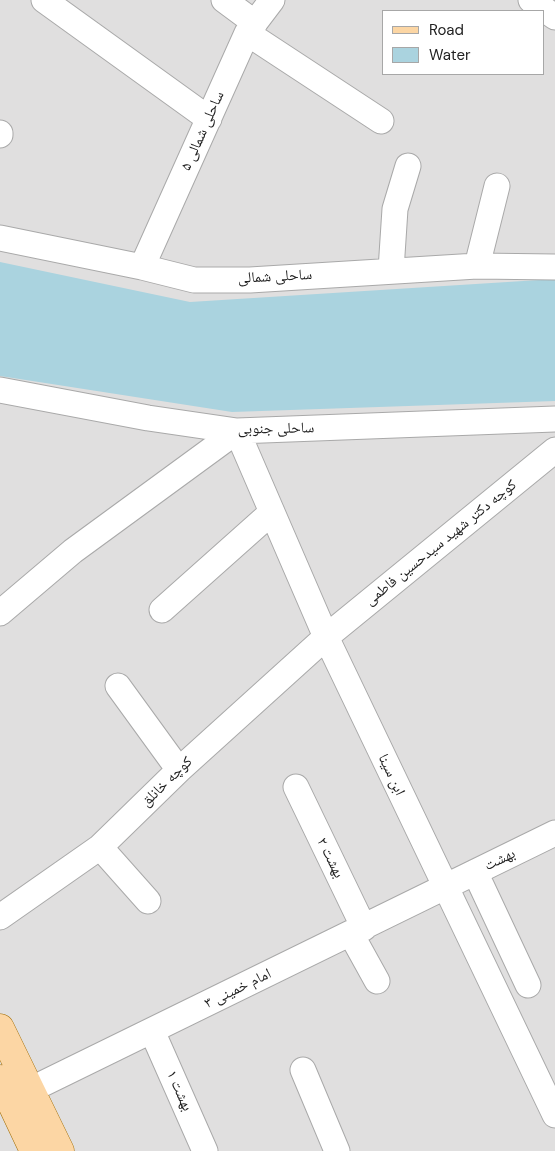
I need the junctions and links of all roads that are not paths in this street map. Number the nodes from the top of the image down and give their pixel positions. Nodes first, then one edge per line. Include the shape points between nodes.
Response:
1 (44, 0) edge
2 (224, 0) edge
3 (272, 0) edge
4 (530, 0) edge
5 (545, 10) edge
6 (251, 28) junction
7 (209, 119) junction
8 (381, 120) dead end
9 (408, 166) dead end
10 (497, 186) dead end
11 (0, 238) edge
12 (477, 266) junction
13 (142, 267) junction
14 (555, 267) edge
15 (391, 270) junction
16 (0, 390) edge
17 (555, 419) edge
18 (237, 431) junction
19 (555, 450) edge
20 (272, 512) junction
21 (162, 610) dead end
22 (0, 613) edge
23 (326, 637) junction
24 (118, 686) dead end
25 (179, 770) junction
26 (296, 787) dead end
27 (555, 833) edge
28 (100, 848) junction
29 (475, 872) junction
30 (444, 886) junction
31 (148, 901) dead end
32 (0, 917) edge
33 (358, 931) junction
34 (377, 981) dead end
35 (528, 985) dead end
36 (0, 1028) edge
37 (152, 1031) junction
38 (303, 1070) dead end
39 (10, 1093) edge
40 (555, 1115) edge
41 (34, 1151) edge
42 (60, 1151) edge
43 (205, 1151) edge
44 (337, 1151) edge

1 - 7 street
2 - 6 street
3 - 6 street, ساحلی شمالی ۵
4 - 5 street
6 - 7 street, ساحلی شمالی ۵
6 - 8 street
7 - 13 street, ساحلی شمالی ۵
9 - 15 street via 395,208
10 - 12 street
11 - 13 street, ساحلی شمالی
12 - 14 street, ساحلی شمالی
12 - 15 street, ساحلی شمالی
13 - 15 street, ساحلی شمالی via 194,280 250,280
16 - 18 street, ساحلی جنوبی
17 - 18 street, ساحلی جنوبی
18 - 20 street, ابن سینا
18 - 22 street via 73,551
19 - 23 street, کوچه دکتر شهید سیدحسین فاطمی
20 - 21 street
20 - 23 street, ابن سینا
23 - 25 street, کوچه خانلق
23 - 30 street, ابن سینا
24 - 25 street
25 - 28 street, کوچه خانلق
26 - 33 street, بهشت ۲
27 - 29 street, بهشت
28 - 31 street
28 - 32 street, کوچه خانلق
29 - 30 street, بهشت
29 - 35 street
30 - 33 street, امام خمینی ۳
30 - 40 street, ابن سینا
33 - 34 street, بهشت ۲
33 - 37 street, امام خمینی ۳
36 - 39 main road
37 - 39 street, امام خمینی ۳
37 - 43 street, بهشت ۱
38 - 44 street
39 - 41 main road
39 - 42 main road

